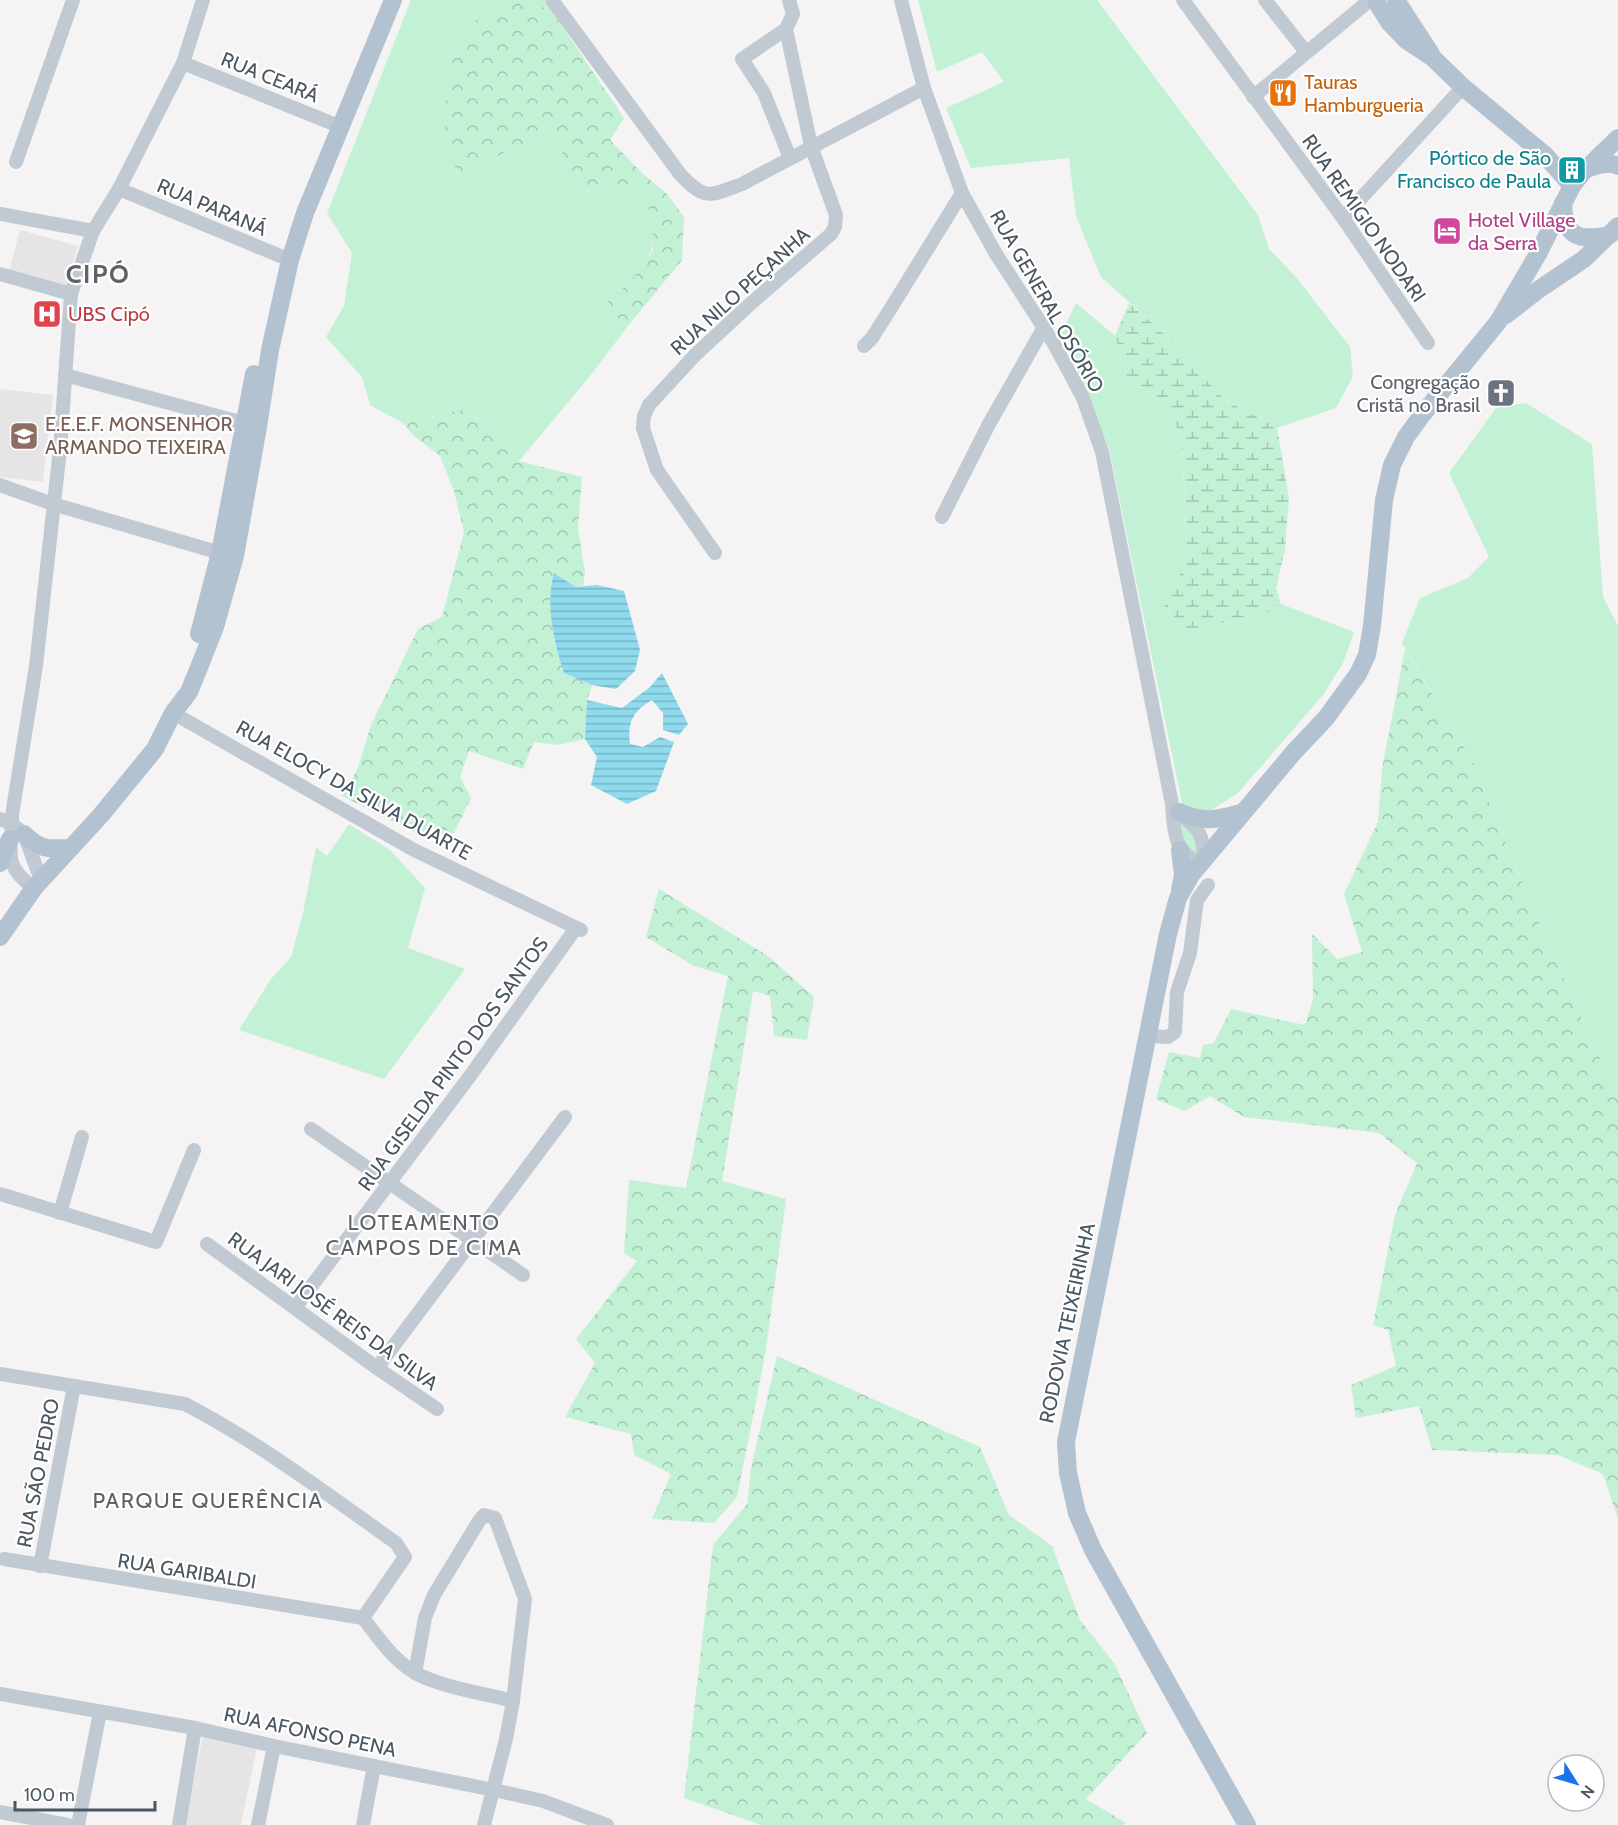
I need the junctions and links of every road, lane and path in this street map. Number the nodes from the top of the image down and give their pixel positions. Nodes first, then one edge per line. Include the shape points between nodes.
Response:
1 (73, 0) edge
2 (203, 0) edge
3 (380, 0) edge
4 (393, 0) edge
5 (552, 0) edge
6 (789, 0) edge
7 (901, 0) edge
8 (1183, 0) edge
9 (1265, 0) edge
10 (1396, 0) edge
11 (1376, 1) edge
12 (786, 29) junction
13 (1306, 52) junction
14 (1433, 58) junction
15 (183, 63) junction
16 (1463, 87) junction
17 (924, 88) junction
18 (1253, 97) junction
19 (336, 124) junction
20 (1618, 138) edge
21 (811, 146) junction
22 (790, 158) junction
23 (16, 162) dead end
24 (1618, 166) edge
25 (1582, 175) junction
26 (119, 189) junction
27 (962, 193) junction
28 (1563, 203) junction
29 (0, 214) edge
30 (1342, 218) junction
31 (1615, 230) edge
32 (93, 231) junction
33 (284, 258) junction
34 (0, 274) edge
35 (71, 294) junction
36 (1498, 322) junction
37 (1043, 329) junction
38 (1428, 343) dead end
39 (864, 346) dead end
40 (65, 375) junction
41 (252, 425) junction
42 (0, 485) edge
43 (53, 504) junction
44 (942, 517) dead end
45 (715, 553) dead end
46 (227, 555) junction
47 (174, 713) junction
48 (1175, 808) junction
49 (1241, 813) junction
50 (11, 829) edge
51 (70, 848) junction
52 (1180, 850) junction
53 (1202, 860) junction
54 (0, 863) edge
55 (38, 884) junction
56 (1208, 885) dead end
57 (1177, 901) junction
58 (0, 907) edge
59 (19, 907) junction
60 (1196, 914) junction
61 (579, 929) joint
62 (0, 937) edge
63 (1156, 992) junction
64 (1177, 992) junction
65 (1148, 1035) junction
66 (565, 1117) dead end
67 (311, 1129) dead end
68 (82, 1137) dead end
69 (194, 1150) dead end
70 (390, 1183) junction
71 (0, 1194) edge
72 (60, 1213) junction
73 (472, 1240) junction
74 (207, 1244) dead end
75 (523, 1275) dead end
76 (296, 1308) junction
77 (377, 1368) junction
78 (0, 1374) edge
79 (74, 1386) junction
80 (437, 1409) dead end
81 (4, 1559) dead end
82 (40, 1566) junction
83 (363, 1618) junction
84 (415, 1673) junction
85 (0, 1694) edge
86 (513, 1701) junction
87 (100, 1712) junction
88 (195, 1728) junction
89 (274, 1746) junction
90 (375, 1766) junction
91 (494, 1790) junction
92 (0, 1812) edge
93 (68, 1825) edge
94 (78, 1825) edge
95 (179, 1825) edge
96 (258, 1825) edge
97 (363, 1825) edge
98 (484, 1825) edge
99 (607, 1825) edge
100 (1247, 1825) edge

1 - 23 street
2 - 15 street
3 - 19 main road
4 - 19 main road
5 - 22 street via 695,190 722,192
6 - 12 street, RUA NILO PEÇANHA via 793,14
7 - 17 street, RUA GENERAL OSÓRIO
8 - 18 street, RUA REMIGIO NODARI
9 - 13 street
10 - 14 main road
11 - 13 street
11 - 14 main road via 1406,40
12 - 21 street, RUA NILO PEÇANHA
12 - 22 street via 742,58 764,93
13 - 18 street
14 - 16 main road
15 - 19 street, RUA CEARÁ
15 - 26 street
16 - 25 main road via 1545,155
16 - 30 street
17 - 21 street
17 - 27 street, RUA GENERAL OSÓRIO
18 - 30 street, RUA REMIGIO NODARI
19 - 33 main road via 305,213
20 - 25 main road
21 - 22 street
21 - 45 street, RUA NILO PEÇANHA via 836,215 831,234 696,355 649,405 644,416 643,428 657,470
24 - 25 main road
25 - 28 main road
26 - 32 street
26 - 33 street, RUA PARANÁ
27 - 37 street, RUA GENERAL OSÓRIO
27 - 39 street
28 - 31 main road via 1564,217 1575,234 1583,238
28 - 36 main road
29 - 32 street
30 - 38 street, RUA REMIGIO NODARI
31 - 36 main road via 1584,259
32 - 35 street
33 - 41 main road via 270,350
34 - 35 street
35 - 40 street
36 - 49 main road, RODOVIA TEIXEIRINHA via 1422,415 1392,465 1384,500 1372,626 1367,655 1358,674 1326,718
37 - 44 street
37 - 48 street, RUA GENERAL OSÓRIO via 1083,398 1102,452
40 - 41 street
40 - 43 street
41 - 46 main road
42 - 43 street
43 - 46 street
43 - 50 street via 36,666
46 - 47 main road via 214,627 189,692
47 - 51 main road via 129,783
47 - 61 street, RUA ELOCY DA SILVA DUARTE via 414,850
48 - 49 main road via 1204,820
48 - 52 street, RUA GENERAL OSÓRIO via 1173,821
48 - 53 street via 1201,832
49 - 53 main road, RODOVIA TEIXEIRINHA
50 - 51 main road via 36,846
50 - 54 main road
50 - 55 street
50 - 55 street via 10,858 19,875
51 - 55 main road
52 - 53 street via 1190,859
52 - 57 main road via 1183,875
53 - 57 main road, RODOVIA TEIXEIRINHA
55 - 59 main road
56 - 60 street via 1197,900
57 - 60 street
57 - 63 main road, RODOVIA TEIXEIRINHA
58 - 59 main road
59 - 62 main road
60 - 64 street via 1190,953
61 - 70 street, RUA GISELDA PINTO DOS SANTOS
63 - 64 street
63 - 65 main road, RODOVIA TEIXEIRINHA
64 - 65 street via 1175,1032 1168,1037
65 - 100 main road, RODOVIA TEIXEIRINHA via 1070,1414 1066,1442 1068,1473 1077,1513 1093,1550
66 - 73 street
67 - 70 street
68 - 72 street
69 - 72 street via 156,1242
70 - 73 street
70 - 76 street, RUA GISELDA PINTO DOS SANTOS
71 - 72 street
73 - 75 street
73 - 77 street
74 - 76 street, RUA JARI JOSÉ REIS DA SILVA
76 - 77 street, RUA JARI JOSÉ REIS DA SILVA
77 - 80 street, RUA JARI JOSÉ REIS DA SILVA
78 - 79 street
79 - 82 street, RUA SÃO PEDRO
79 - 83 street via 194,1408 274,1456 396,1543 405,1557
81 - 82 street, RUA GARIBALDI
82 - 83 street, RUA GARIBALDI
83 - 84 street via 394,1656
84 - 86 street
84 - 86 street via 425,1618 434,1595 479,1521 488,1515 495,1518 525,1599
85 - 87 street, RUA AFONSO PENA
86 - 91 street
87 - 88 street, RUA AFONSO PENA
87 - 94 street
88 - 89 street, RUA AFONSO PENA
88 - 95 street
89 - 90 street, RUA AFONSO PENA
89 - 96 street
90 - 91 street, RUA AFONSO PENA
90 - 97 street
91 - 98 street
91 - 99 street, RUA AFONSO PENA via 543,1802
92 - 93 street

